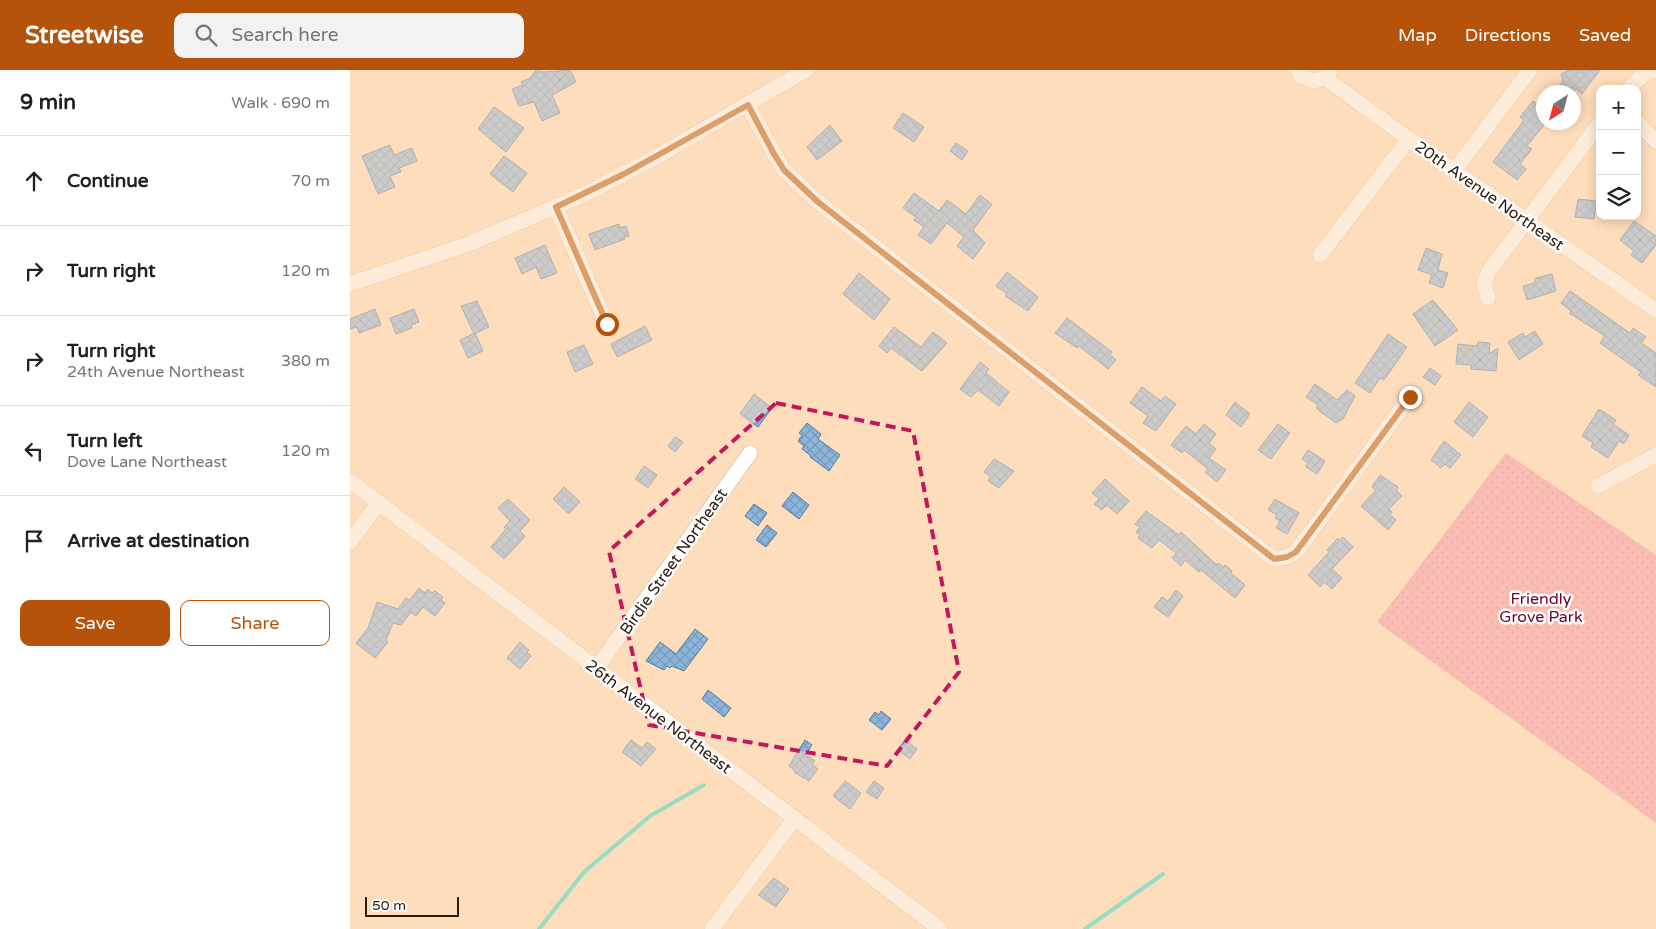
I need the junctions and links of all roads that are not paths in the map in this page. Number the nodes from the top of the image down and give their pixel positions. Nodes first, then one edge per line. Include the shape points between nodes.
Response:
1 (806, 70) edge
2 (1298, 70) edge
3 (1530, 70) edge
4 (1653, 70) edge
5 (1328, 74) edge
6 (1632, 85) edge
7 (748, 105) junction
8 (1641, 126) edge
9 (1596, 128) edge
10 (1409, 139) junction
11 (1656, 141) edge
12 (1455, 170) junction
13 (556, 207) junction
14 (1527, 220) junction
15 (1320, 255) dead end
16 (350, 284) edge
17 (1488, 298) dead end
18 (1656, 310) edge
19 (607, 324) dead end
20 (1410, 397) dead end
21 (750, 453) dead end
22 (1656, 455) edge
23 (350, 481) edge
24 (1598, 486) dead end
25 (379, 502) junction
26 (350, 542) edge
27 (596, 669) junction
28 (795, 818) junction
29 (712, 929) edge
30 (940, 929) edge

1 - 7 street
2 - 5 street, 20th Avenue Northeast via 1308,80 1314,81
3 - 12 street
4 - 6 street
5 - 10 street, 20th Avenue Northeast
7 - 13 street via 617,178
7 - 20 street via 784,170 818,202 1274,559 1296,552
8 - 11 street
9 - 14 street
10 - 12 street, 20th Avenue Northeast
10 - 15 street
12 - 14 street, 20th Avenue Northeast
13 - 16 street via 471,243
13 - 19 street
14 - 17 street via 1489,271 1484,284
14 - 18 street, 20th Avenue Northeast
21 - 27 street, Birdie Street Northeast
22 - 24 street
23 - 25 street, 26th Avenue Northeast
25 - 26 street
25 - 27 street, 26th Avenue Northeast
27 - 28 street, 26th Avenue Northeast
28 - 29 street
28 - 30 street, 26th Avenue Northeast

